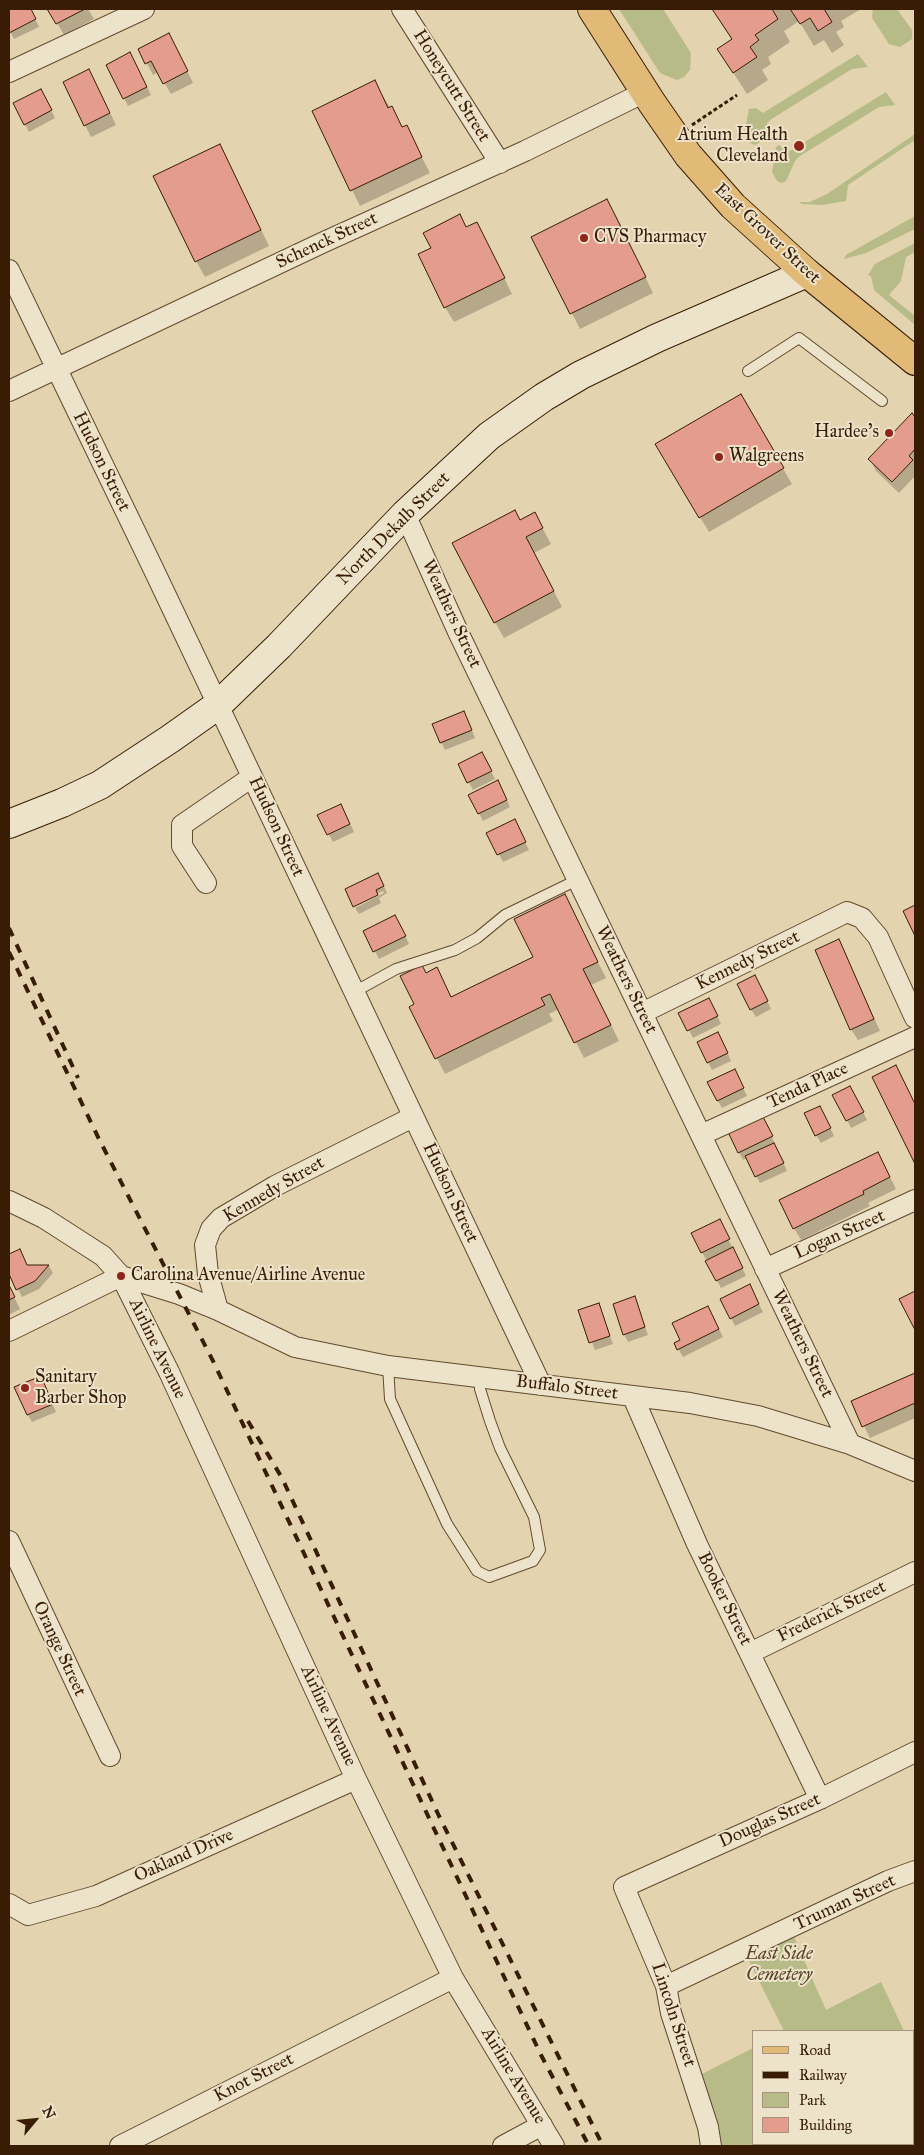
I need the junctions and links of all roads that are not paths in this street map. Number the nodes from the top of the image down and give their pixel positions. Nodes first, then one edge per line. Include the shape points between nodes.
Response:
1 (144, 9) edge
2 (402, 9) edge
3 (592, 9) edge
4 (9, 72) edge
5 (645, 92) junction
6 (500, 163) junction
7 (9, 270) edge
8 (807, 273) junction
9 (915, 361) edge
10 (56, 369) junction
11 (748, 371) dead end
12 (9, 391) edge
13 (882, 401) dead end
14 (405, 514) junction
15 (218, 704) junction
16 (252, 777) junction
17 (9, 824) edge
18 (577, 880) junction
19 (206, 883) dead end
20 (354, 992) junction
21 (642, 1013) junction
22 (915, 1018) edge
23 (915, 1037) edge
24 (413, 1117) junction
25 (701, 1136) junction
26 (915, 1200) edge
27 (9, 1201) edge
28 (765, 1268) junction
29 (121, 1276) junction
30 (218, 1310) junction
31 (9, 1331) edge
32 (388, 1366) junction
33 (480, 1377) junction
34 (541, 1385) junction
35 (634, 1397) junction
36 (850, 1444) junction
37 (915, 1471) edge
38 (9, 1541) edge
39 (915, 1572) edge
40 (750, 1653) junction
41 (915, 1752) edge
42 (110, 1756) dead end
43 (356, 1779) junction
44 (820, 1799) junction
45 (915, 1872) edge
46 (624, 1887) joint
47 (9, 1904) edge
48 (28, 1915) junction
49 (9, 1924) edge
50 (453, 1978) junction
51 (666, 1986) junction
52 (542, 2126) junction
53 (120, 2146) edge
54 (504, 2146) edge
55 (554, 2146) edge
56 (711, 2146) edge

1 - 4 street
2 - 6 street, Honeycutt Street
3 - 5 main road, East Grover Street
5 - 6 street, Schenck Street
5 - 8 main road, East Grover Street via 688,155 733,206
6 - 10 street, Schenck Street
7 - 10 street, Hudson Street
8 - 9 main road, East Grover Street
8 - 14 main road, North Dekalb Street via 657,338 551,393 488,436
10 - 12 street, Schenck Street
10 - 15 street, Hudson Street
11 - 13 lane via 799,338
14 - 15 main road, North Dekalb Street via 279,646
14 - 18 street, Weathers Street
15 - 16 street, Hudson Street
15 - 17 main road, North Dekalb Street via 100,784
16 - 19 street via 182,825 182,846
16 - 20 street, Hudson Street
18 - 20 lane via 505,914 477,938 455,950 396,969
18 - 21 street, Weathers Street
20 - 24 street, Hudson Street
21 - 22 street, Kennedy Street via 842,914 856,914 878,937
21 - 25 street, Weathers Street
23 - 25 street, Tenda Place
24 - 30 street, Kennedy Street via 275,1186 221,1218 211,1229 205,1245 208,1274
24 - 34 street, Hudson Street
25 - 28 street, Weathers Street
26 - 28 street, Logan Street
27 - 29 street via 44,1218 103,1256
28 - 36 street, Weathers Street
29 - 30 street, Buffalo Street via 180,1294
29 - 31 street
29 - 43 street, Airline Avenue via 169,1372
30 - 32 street, Buffalo Street via 295,1347
32 - 33 street, Buffalo Street
32 - 33 lane via 390,1399 447,1524 477,1571 489,1577 532,1561 540,1550 534,1517 500,1448 480,1389
33 - 34 street, Buffalo Street
34 - 35 street, Buffalo Street
35 - 36 street, Buffalo Street via 690,1403 758,1416
35 - 40 street, Booker Street via 697,1544
36 - 37 street, Buffalo Street
38 - 42 street, Orange Street
39 - 40 street, Frederick Street
40 - 44 street, Booker Street
41 - 44 street, Douglas Street
43 - 48 street, Oakland Drive via 96,1896
43 - 50 street, Airline Avenue
44 - 46 street, Douglas Street
45 - 51 street, Truman Street via 888,1881
46 - 51 street, Lincoln Street
47 - 48 street
48 - 49 street, Oakland Drive
50 - 52 street, Airline Avenue
50 - 53 street, Knot Street
51 - 56 street, Lincoln Street
52 - 54 street
52 - 55 street, Airline Avenue

